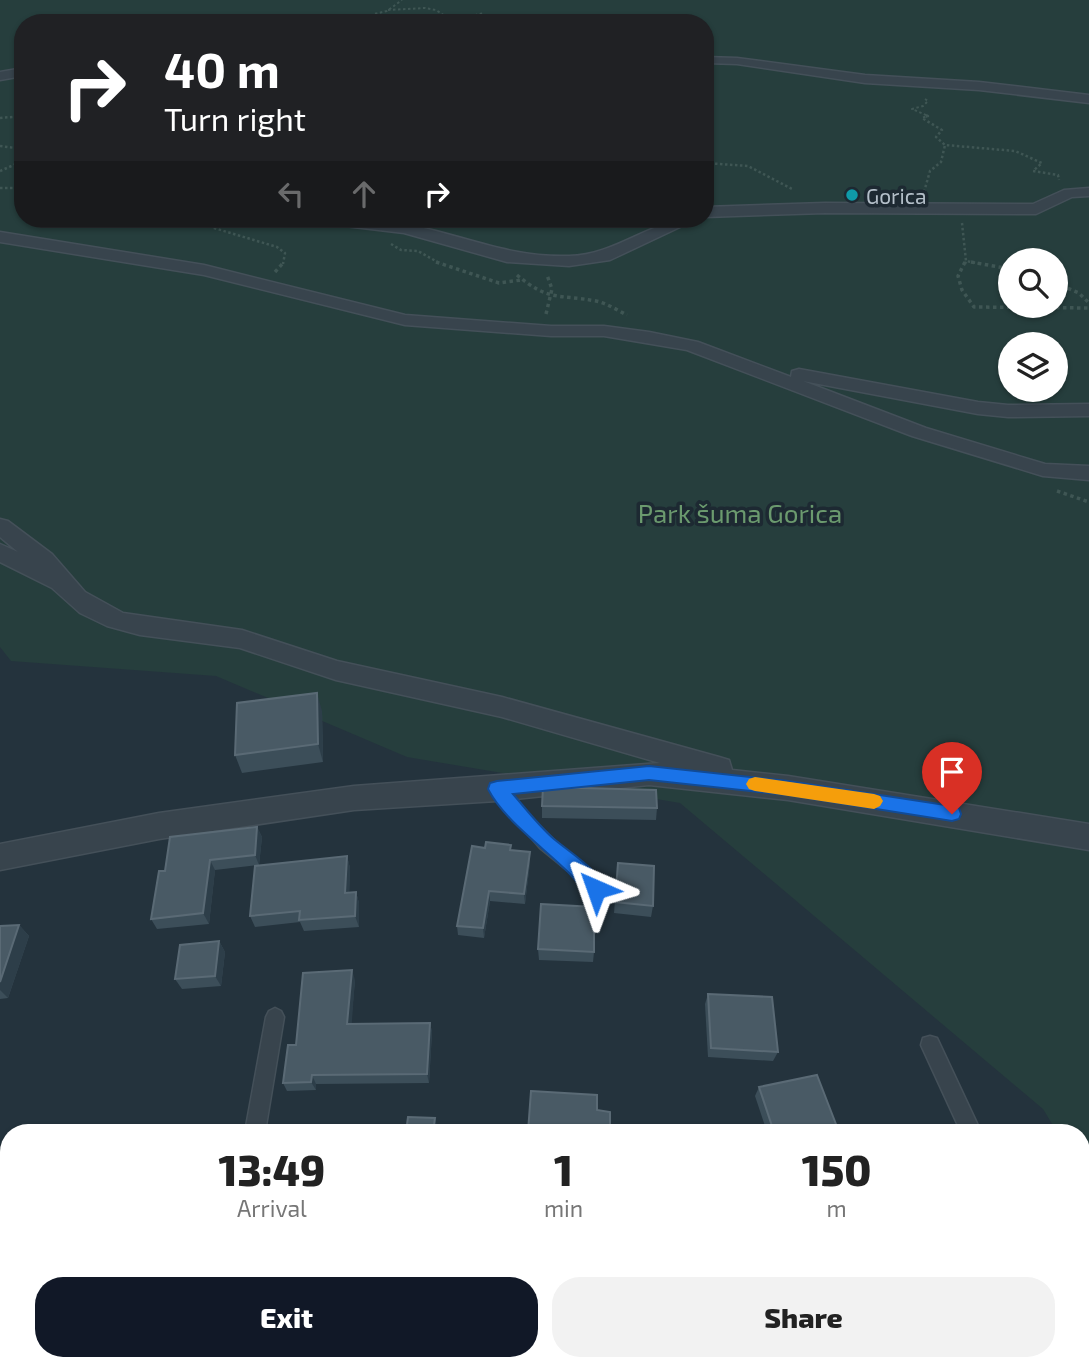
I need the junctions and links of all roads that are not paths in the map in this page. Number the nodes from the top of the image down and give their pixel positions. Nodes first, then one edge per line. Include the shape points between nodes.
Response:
1 (714, 60) edge
2 (1089, 99) edge
3 (1089, 192) edge
4 (714, 212) edge
5 (405, 228) edge
6 (669, 228) edge
7 (0, 237) edge
8 (749, 369) junction
9 (1089, 410) edge
10 (1089, 473) edge
11 (0, 526) edge
12 (0, 552) edge
13 (60, 582) junction
14 (788, 788) junction
15 (497, 789) junction
16 (1089, 837) edge
17 (0, 857) edge
18 (596, 889) dead end
19 (275, 1017) dead end
20 (930, 1045) dead end
21 (256, 1124) edge
22 (967, 1124) edge

1 - 2 street
3 - 4 street via 1069,194 1036,209
5 - 6 street via 522,259 569,261 604,257
7 - 8 street via 204,270 405,320 649,337 692,346
8 - 9 street via 815,376 978,408
8 - 10 street via 919,432 1043,470
11 - 13 street via 44,559
12 - 13 street
13 - 14 street via 89,607 128,624 242,639 336,670 502,707
14 - 15 street via 649,773
14 - 16 street
15 - 17 street via 270,810
15 - 18 lane
19 - 21 lane
20 - 22 lane

